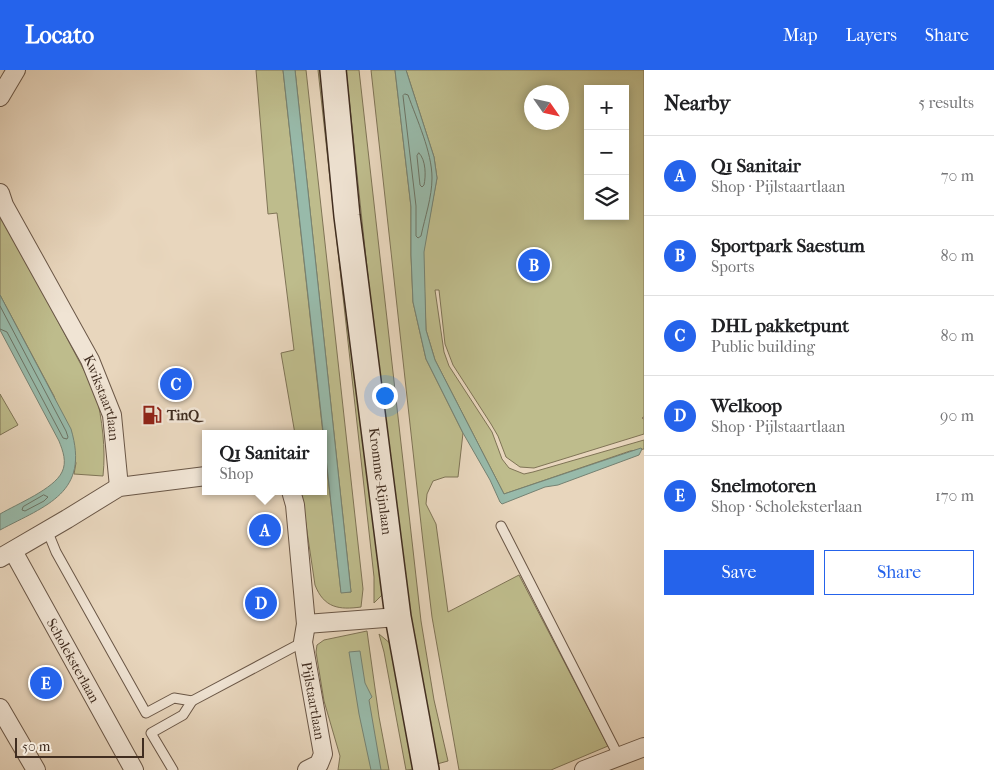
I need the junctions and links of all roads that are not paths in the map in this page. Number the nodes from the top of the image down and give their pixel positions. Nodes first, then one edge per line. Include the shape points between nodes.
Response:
1 (16, 70) edge
2 (334, 70) edge
3 (0, 97) edge
4 (0, 193) edge
5 (202, 476) edge
6 (119, 486) junction
7 (292, 495) edge
8 (500, 526) dead end
9 (47, 530) junction
10 (6, 554) edge
11 (398, 618) junction
12 (306, 624) junction
13 (303, 642) junction
14 (192, 701) junction
15 (2, 716) edge
16 (644, 747) edge
17 (619, 757) junction
18 (36, 770) edge
19 (134, 770) edge
20 (173, 770) edge
21 (307, 770) edge
22 (426, 770) edge
23 (584, 770) edge

1 - 3 street
2 - 11 street, Kromme-Rijnlaan via 348,226
4 - 6 street, Kwikstaartlaan via 90,360 112,415
5 - 6 street
6 - 9 street
7 - 12 street, Pijlstaartlaan
8 - 17 lane
9 - 10 street
9 - 14 lane via 56,552 146,713 174,698
10 - 19 street, Scholeksterlaan
11 - 12 street
11 - 22 street, Kromme-Rijnlaan
12 - 13 street, Pijlstaartlaan
13 - 14 lane
13 - 21 street, Pijlstaartlaan via 323,754 319,764
14 - 20 lane via 183,715 151,733
15 - 18 street
16 - 17 street
17 - 23 street

